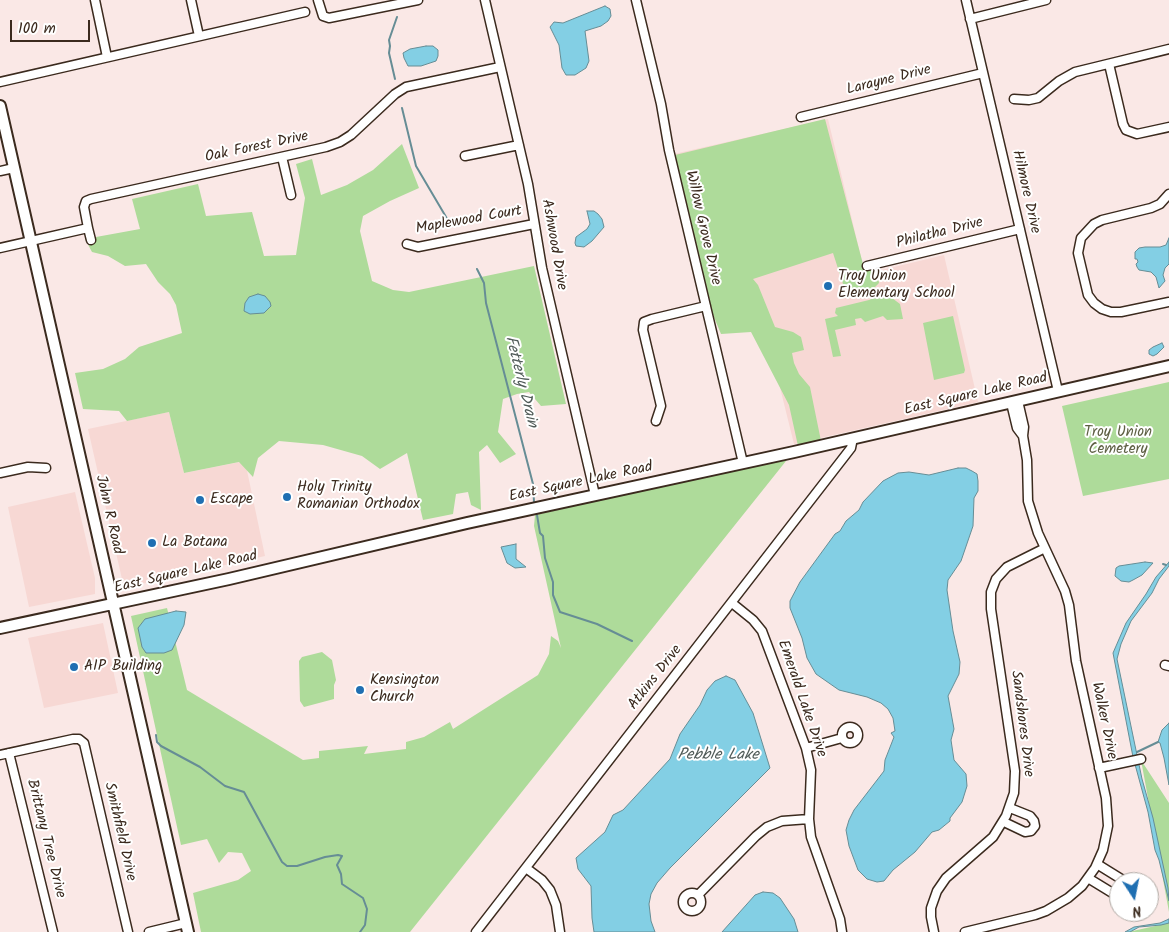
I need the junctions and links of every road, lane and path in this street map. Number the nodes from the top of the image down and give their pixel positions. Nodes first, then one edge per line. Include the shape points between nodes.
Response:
1 (95, 0) edge
2 (192, 0) edge
3 (318, 0) edge
4 (418, 0) edge
5 (485, 0) edge
6 (636, 0) edge
7 (966, 0) edge
8 (1046, 0) edge
9 (305, 12) dead end
10 (970, 18) junction
11 (200, 36) junction
12 (1169, 49) edge
13 (108, 57) junction
14 (1109, 64) junction
15 (500, 67) junction
16 (983, 73) junction
17 (0, 82) edge
18 (1014, 99) dead end
19 (0, 106) edge
20 (801, 117) dead end
21 (1169, 127) edge
22 (519, 145) junction
23 (466, 156) dead end
24 (282, 157) junction
25 (14, 168) junction
26 (0, 171) edge
27 (1169, 194) edge
28 (291, 195) dead end
29 (534, 224) junction
30 (88, 228) junction
31 (1020, 229) junction
32 (91, 240) dead end
33 (31, 241) junction
34 (407, 244) dead end
35 (0, 248) edge
36 (867, 266) dead end
37 (1168, 304) edge
38 (706, 306) junction
39 (1169, 366) edge
40 (1058, 391) junction
41 (1015, 402) junction
42 (656, 421) dead end
43 (853, 438) junction
44 (743, 463) junction
45 (46, 468) dead end
46 (0, 473) edge
47 (596, 495) junction
48 (1044, 548) junction
49 (732, 603) junction
50 (113, 605) junction
51 (0, 628) edge
52 (842, 738) dead end
53 (806, 748) junction
54 (9, 753) junction
55 (0, 756) edge
56 (1141, 759) dead end
57 (1099, 768) junction
58 (1010, 808) junction
59 (810, 820) junction
60 (1004, 822) junction
61 (1097, 864) junction
62 (526, 868) junction
63 (1110, 872) edge
64 (1088, 878) junction
65 (1109, 891) edge
66 (698, 895) dead end
67 (187, 928) edge
68 (53, 932) edge
69 (128, 932) edge
70 (149, 932) edge
71 (476, 932) edge
72 (560, 932) edge
73 (842, 932) edge
74 (934, 932) edge
75 (965, 932) edge

1 - 13 street
2 - 11 street
3 - 4 street via 323,16 329,18
5 - 15 street, Ashwood Drive
6 - 38 street, Willow Grove Drive
7 - 10 street, Hilmore Drive
8 - 10 street
9 - 11 street
10 - 16 street, Hilmore Drive
11 - 13 street
12 - 14 street
13 - 17 street
14 - 18 street via 1069,75 1034,100
14 - 21 street via 1126,130 1137,134
15 - 22 street, Ashwood Drive
15 - 24 street, Oak Forest Drive via 412,85 395,94 340,142
16 - 20 street, Larayne Drive
16 - 31 street, Hilmore Drive
19 - 25 main road, John R Road
22 - 23 street
22 - 29 street, Ashwood Drive
24 - 28 street
24 - 30 street, Oak Forest Drive via 88,200 84,207
25 - 26 street
25 - 33 main road, John R Road
27 - 37 street via 1151,208 1094,224 1081,238 1078,253 1088,295 1102,309 1121,312
29 - 34 street, Maplewood Court via 418,247
29 - 47 street, Ashwood Drive
30 - 32 street, Oak Forest Drive
30 - 33 street
31 - 36 street, Philatha Drive
31 - 40 street, Hilmore Drive
33 - 35 street
33 - 50 main road, John R Road
38 - 42 street via 644,322 642,330 660,406
38 - 44 street, Willow Grove Drive
39 - 40 main road, East Square Lake Road
40 - 41 main road, East Square Lake Road
41 - 43 main road, East Square Lake Road
41 - 48 street, Walker Drive via 1017,428 1023,436 1027,460 1028,501
43 - 44 main road, East Square Lake Road
43 - 49 street, Atkins Drive via 851,448
44 - 47 main road, East Square Lake Road
45 - 46 street via 28,466
47 - 50 main road, East Square Lake Road
48 - 57 street, Walker Drive via 1069,605 1076,661
48 - 58 street, Sandshores Drive via 1007,567 991,592 1015,771
49 - 53 street, Emerald Lake Drive via 762,631
49 - 62 street, Atkins Drive
50 - 51 main road, East Square Lake Road
50 - 67 main road, John R Road
52 - 53 street
53 - 59 street, Emerald Lake Drive via 812,779
54 - 55 street
54 - 68 street, Brittany Tree Drive
54 - 69 street, Smithfield Drive via 81,740
56 - 57 street
57 - 61 street, Walker Drive via 1107,802 1108,826
58 - 60 street, Sandshores Drive
58 - 60 street via 1030,816 1035,826 1025,832
59 - 66 street via 782,821 768,827
59 - 73 street, Emerald Lake Drive via 814,849
60 - 74 street, Sandshores Drive via 991,839 940,885 931,908
61 - 63 street
61 - 64 street, Walker Drive
62 - 71 street, Atkins Drive
62 - 72 street via 550,890
64 - 65 street
64 - 75 street, Walker Drive via 1068,898 1046,911
67 - 70 street

